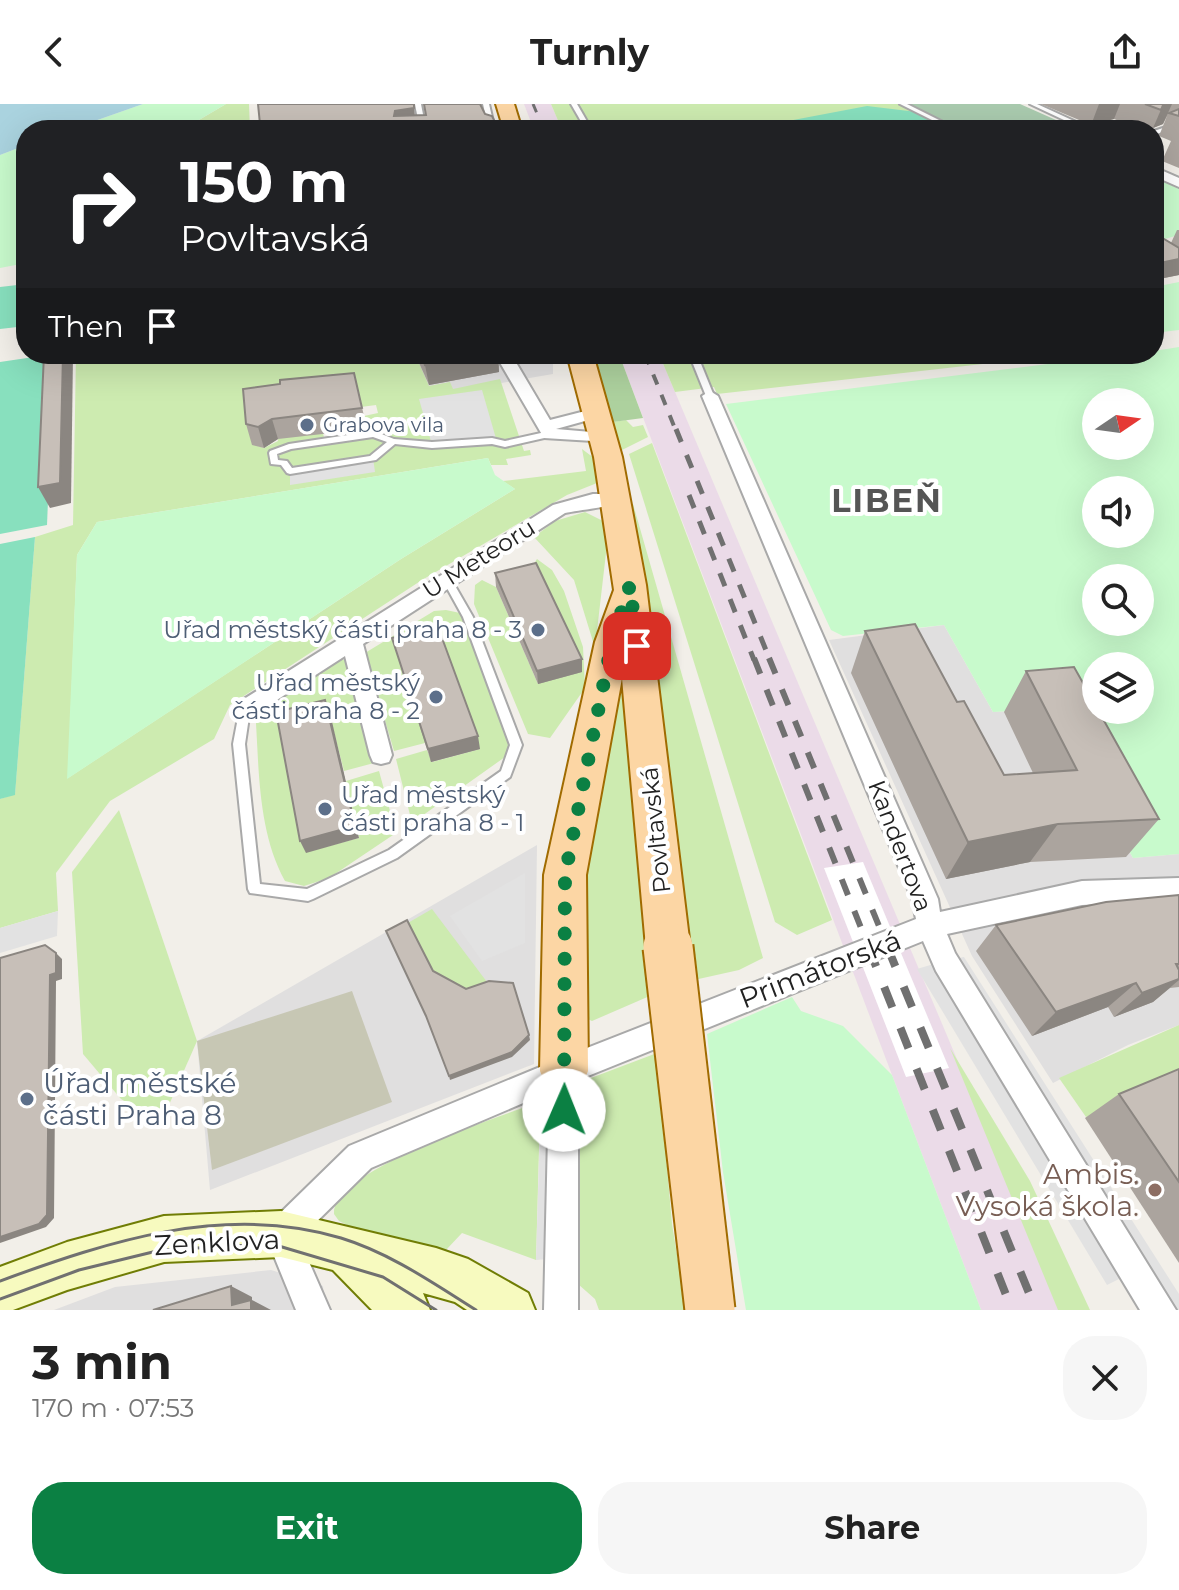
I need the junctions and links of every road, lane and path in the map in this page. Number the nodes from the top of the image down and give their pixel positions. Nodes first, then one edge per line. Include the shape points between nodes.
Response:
1 (418, 104) edge
2 (903, 104) edge
3 (1033, 104) edge
4 (403, 105) edge
5 (936, 120) edge
6 (1068, 120) edge
7 (1166, 122) edge
8 (1177, 126) edge
9 (509, 364) edge
10 (583, 364) edge
11 (697, 364) edge
12 (710, 396) joint
13 (600, 425) junction
14 (548, 430) junction
15 (393, 441) junction
16 (616, 500) junction
17 (447, 579) junction
18 (630, 585) junction
19 (351, 640) junction
20 (244, 710) joint
21 (381, 755) dead end
22 (1179, 889) edge
23 (930, 926) junction
24 (564, 1071) junction
25 (281, 1234) junction
26 (345, 1249) junction
27 (0, 1291) edge
28 (313, 1310) edge
29 (406, 1310) edge
30 (511, 1310) edge
31 (561, 1310) edge
32 (710, 1310) edge
33 (1159, 1310) edge

1 - 4 lane
2 - 5 lane
3 - 6 lane
7 - 8 lane
9 - 14 street
10 - 13 main road, Povltavská
11 - 12 lane, Kandertova
12 - 23 street, Kandertova via 925,899
13 - 14 street
13 - 14 street
13 - 16 main road, Povltavská
14 - 15 lane via 522,441
15 - 15 lane via 374,434 289,447 273,453 274,462 284,463 290,471 373,458
16 - 17 street, U Meteoru via 559,509
16 - 18 main road, Povltavská
17 - 19 street, U Meteoru
17 - 20 lane via 468,617 516,745 506,774 393,854 308,895 254,889 239,744
18 - 24 main road via 612,642 565,875
18 - 32 main road, Povltavská, bridge
19 - 20 street, U Meteoru
19 - 21 street
22 - 23 street, Primátorská via 1082,893
23 - 24 street, Primátorská
23 - 33 street, Kandertova via 945,962
24 - 25 street, Primátorská via 360,1157
24 - 31 street
25 - 26 main road, Zenklova
25 - 27 main road, Zenklova via 164,1239
25 - 28 street
26 - 29 main road
26 - 30 main road, Zenklova via 468,1283

